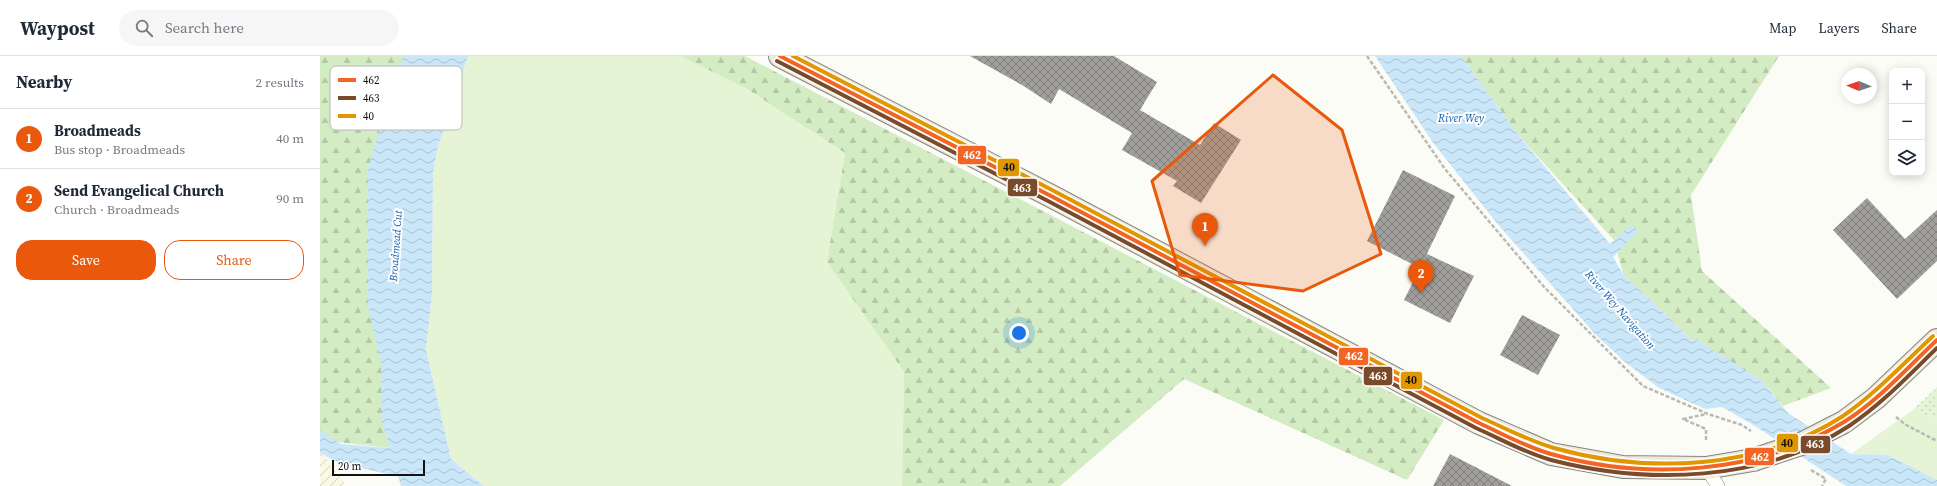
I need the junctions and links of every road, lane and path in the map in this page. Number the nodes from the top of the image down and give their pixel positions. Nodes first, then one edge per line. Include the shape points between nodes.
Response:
1 (780, 56) edge
2 (1367, 56) edge
3 (1937, 340) edge
4 (1906, 425) dead end
5 (1937, 441) edge
6 (1706, 468) junction
7 (1718, 486) edge

1 - 6 main road via 1480,423 1551,454 1622,467
2 - 6 path via 1445,169 1545,288 1643,386 1708,414 1682,419 1706,430
3 - 6 main road, bridge via 1876,398 1844,422 1801,444 1753,460
4 - 5 path
6 - 7 lane

